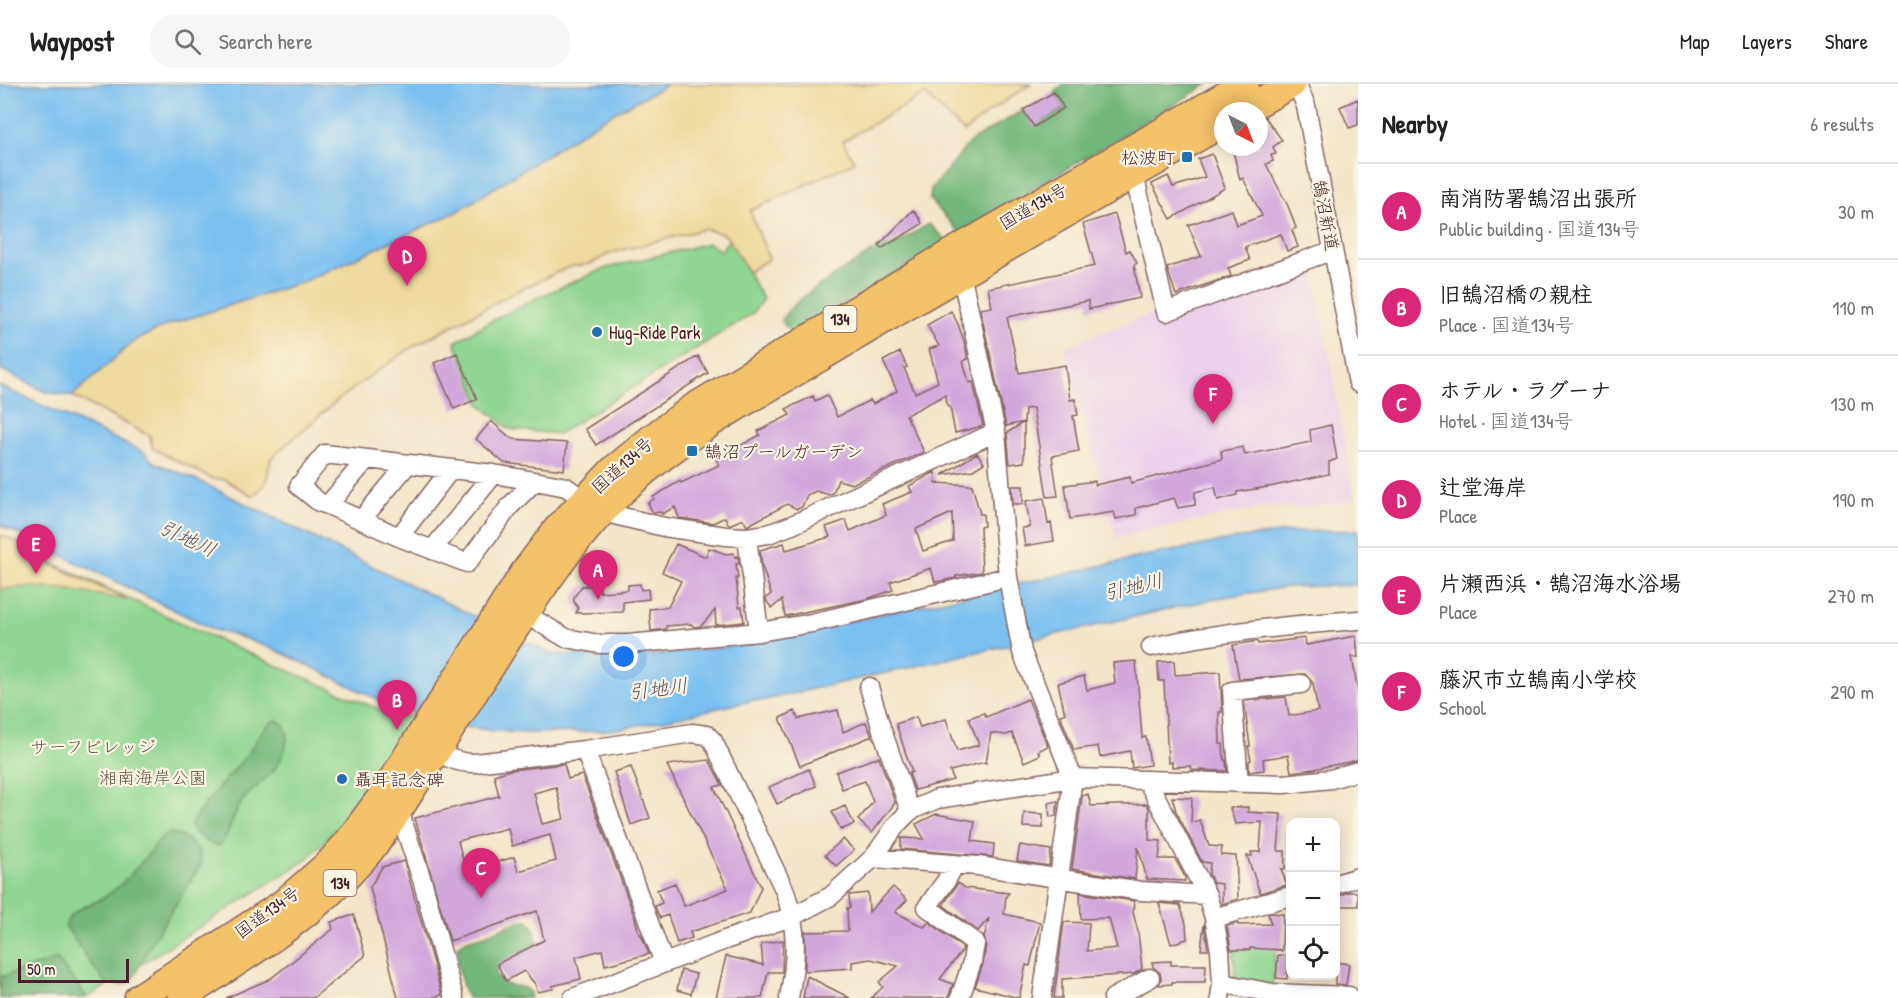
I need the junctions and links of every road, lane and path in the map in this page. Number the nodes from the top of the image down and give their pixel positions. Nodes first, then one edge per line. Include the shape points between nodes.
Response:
1 (1245, 84) edge
2 (1292, 84) edge
3 (1297, 84) edge
4 (1260, 102) edge
5 (1214, 128) edge
6 (1134, 174) junction
7 (1333, 250) junction
8 (955, 264) junction
9 (1358, 383) edge
10 (996, 432) junction
11 (366, 460) junction
12 (407, 465) junction
13 (452, 469) junction
14 (494, 474) junction
15 (534, 482) junction
16 (327, 505) junction
17 (593, 506) junction
18 (362, 519) junction
19 (399, 537) junction
20 (747, 537) junction
21 (432, 550) junction
22 (1008, 580) junction
23 (1358, 620) edge
24 (510, 623) junction
25 (759, 632) junction
26 (1151, 647) dead end
27 (1301, 684) dead end
28 (869, 687) dead end
29 (432, 738) junction
30 (585, 750) junction
31 (1358, 771) edge
32 (1074, 778) junction
33 (1146, 780) junction
34 (1239, 783) junction
35 (399, 810) junction
36 (910, 811) junction
37 (873, 858) junction
38 (955, 864) junction
39 (1059, 877) junction
40 (1358, 877) edge
41 (1340, 882) edge
42 (1207, 895) junction
43 (1286, 897) edge
44 (793, 916) junction
45 (1214, 918) junction
46 (664, 963) junction
47 (1150, 978) dead end
48 (184, 987) edge
49 (1221, 991) edge
50 (144, 994) edge
51 (1282, 996) edge
52 (454, 998) edge
53 (573, 998) edge
54 (789, 998) edge
55 (960, 998) edge
56 (1042, 998) edge
57 (1113, 998) edge
58 (1350, 998) edge

1 - 8 highway, 国道134号 / 134
2 - 4 highway
3 - 7 street, 鵠沼新道 via 1306,106
5 - 6 highway, 国道134号 / 134
6 - 7 street via 1166,312
6 - 8 highway, 国道134号 / 134
7 - 9 street, 鵠沼新道
8 - 10 street
8 - 17 highway, 国道134号 / 134 via 706,426 629,485
10 - 20 street via 792,525
10 - 22 street
11 - 12 street
11 - 16 street
11 - 16 street via 326,454 299,486
12 - 13 street
12 - 18 street
13 - 14 street
13 - 19 street
14 - 15 street
14 - 21 street
15 - 17 street via 566,487
15 - 21 street via 510,506 467,563
16 - 18 street
17 - 20 street via 664,527
17 - 24 highway, 国道134号 / 134 via 574,543
18 - 19 street
19 - 21 street
20 - 25 street
22 - 25 street
22 - 32 street via 1022,652
23 - 26 street via 1304,624
24 - 25 street via 599,644
24 - 29 highway, 国道134号 / 134
27 - 34 street via 1232,691
28 - 36 street
29 - 30 street via 454,761 475,763
29 - 35 highway, 国道134号 / 134
29 - 48 highway, 国道134号 / 134 via 321,870
30 - 44 street via 692,733 707,735 785,891
30 - 46 street
31 - 34 street via 1307,782
32 - 33 street
32 - 36 street via 937,799
32 - 39 street
33 - 34 street
33 - 42 street
35 - 48 highway, 国道134号 / 134 via 365,856 323,900 247,957
35 - 52 street
36 - 37 street
37 - 38 street
37 - 44 street via 831,896
38 - 39 street
38 - 55 street via 927,907 975,943
39 - 42 street via 1141,891
39 - 56 street
40 - 41 street
42 - 45 street
43 - 45 street
44 - 46 street
44 - 54 street via 796,955
45 - 49 street
46 - 53 street
47 - 57 street
48 - 50 highway, 国道134号 / 134
49 - 51 street
51 - 58 street

